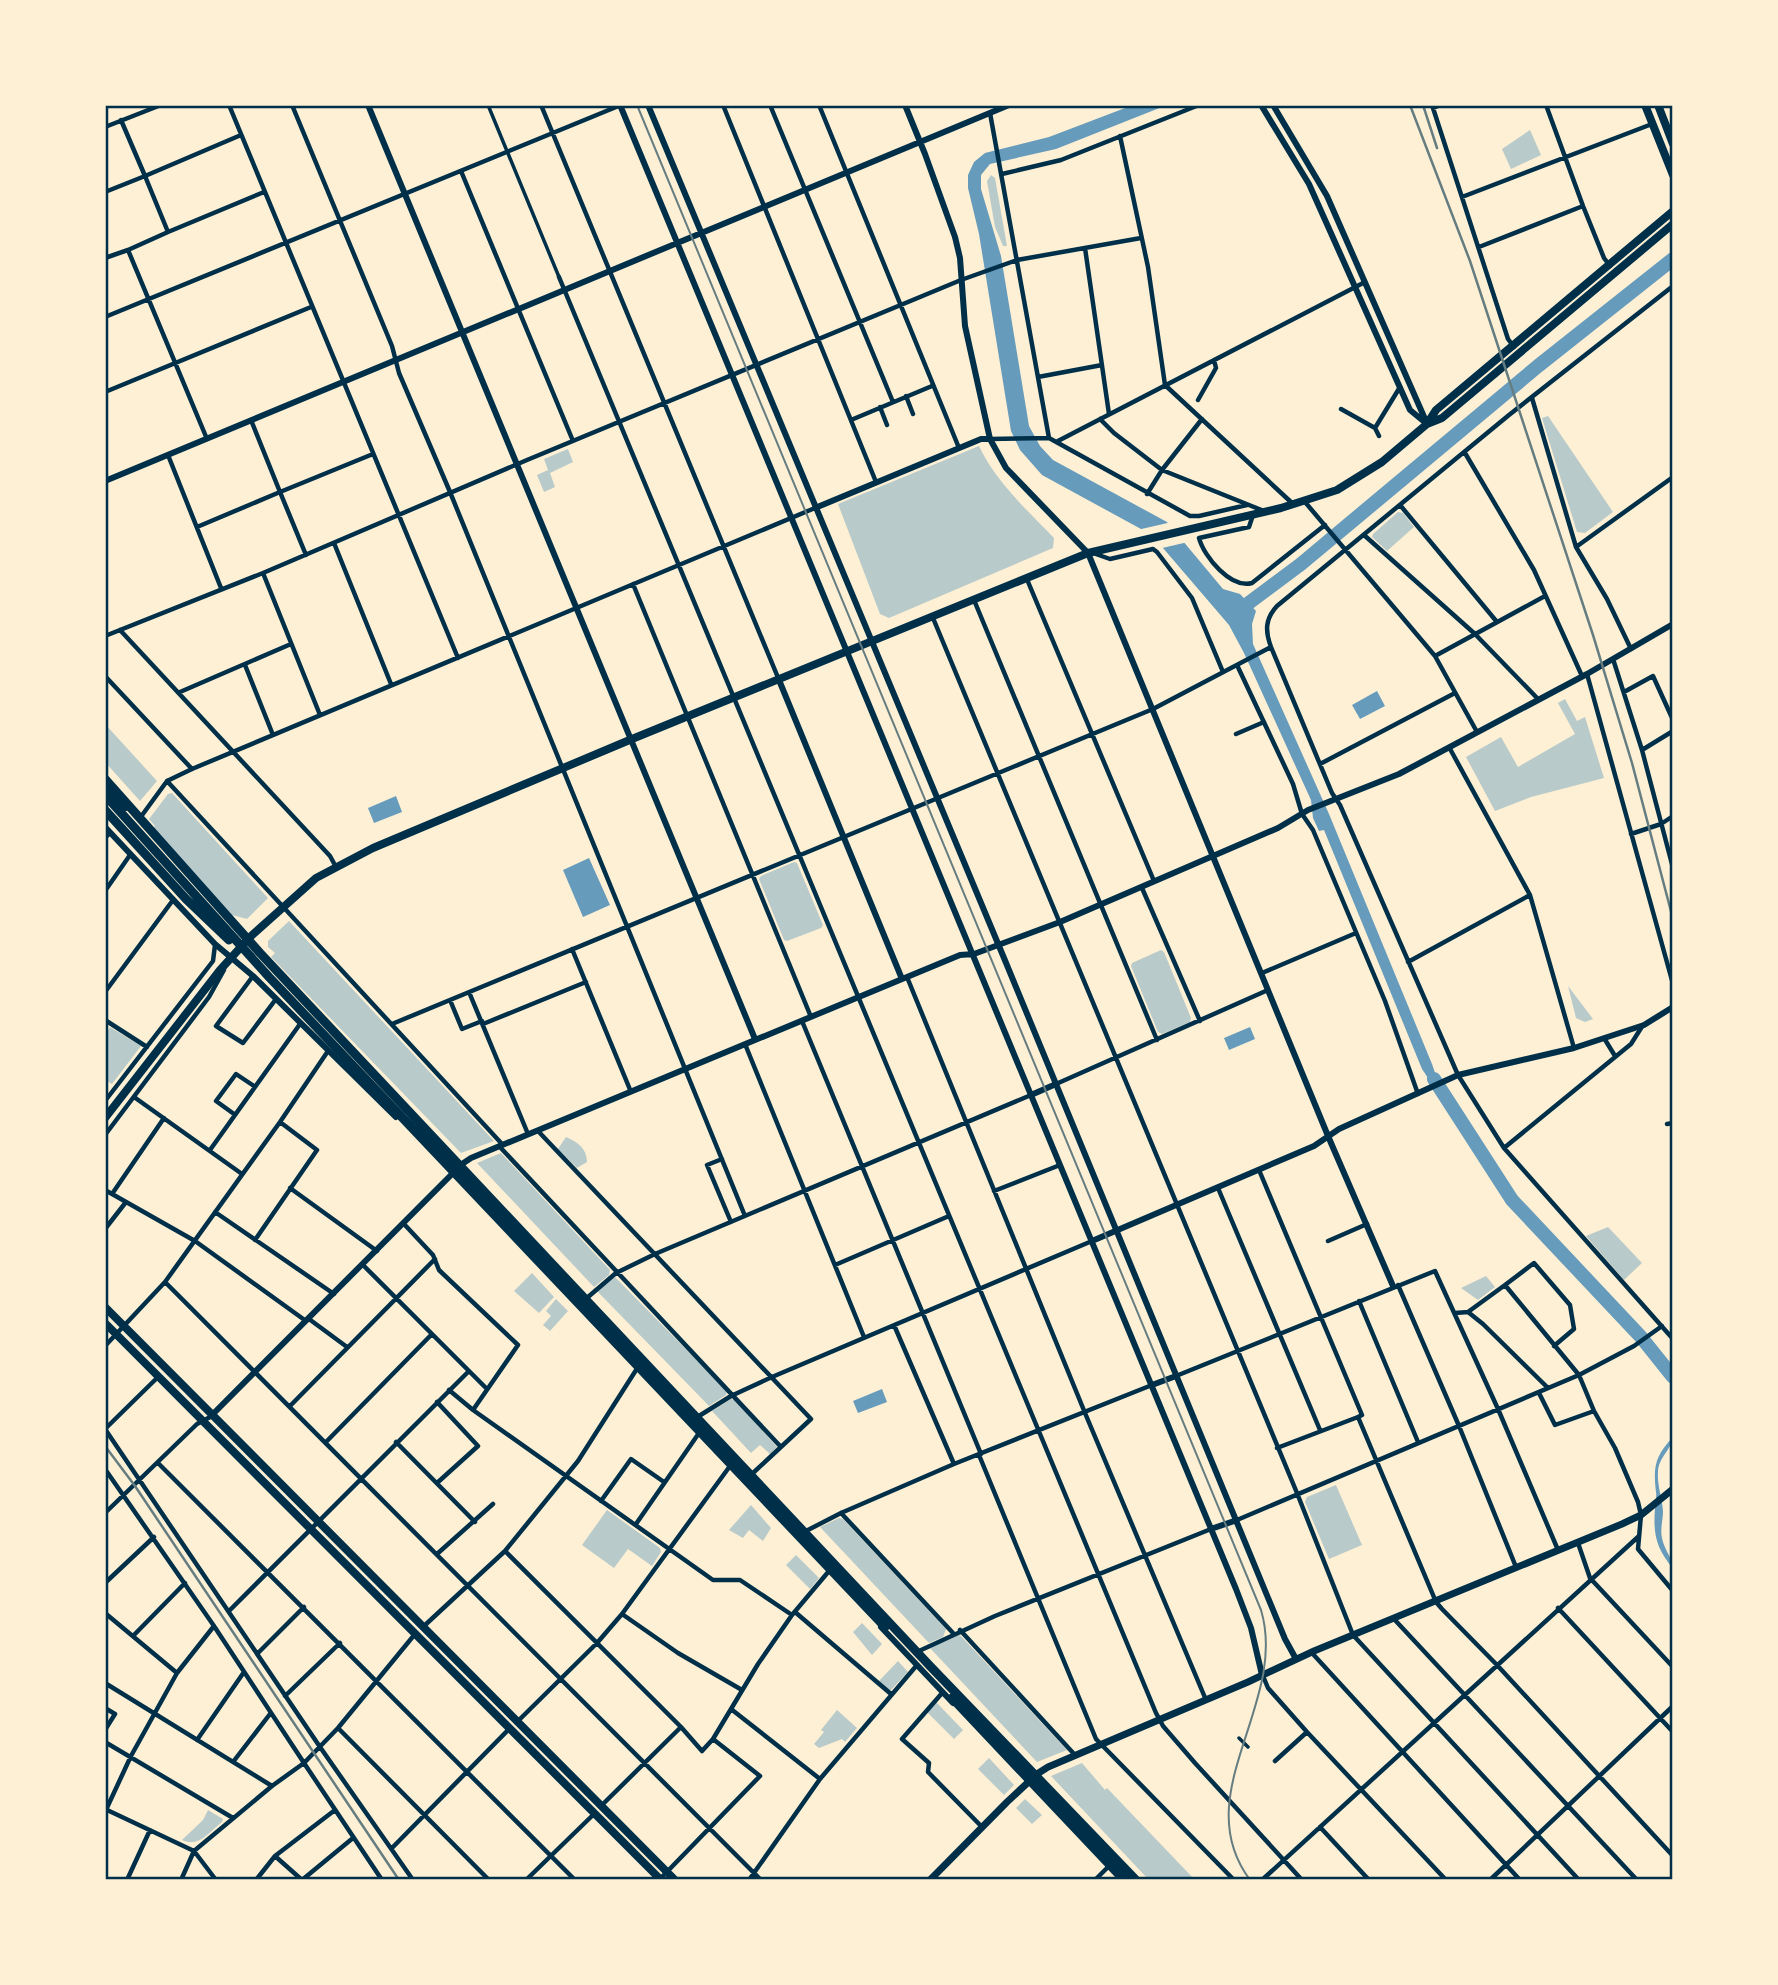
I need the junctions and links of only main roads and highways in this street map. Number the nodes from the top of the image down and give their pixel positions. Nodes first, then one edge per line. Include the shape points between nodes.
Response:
1 (1645, 105) edge
2 (1658, 105) edge
3 (1673, 144) edge
4 (1673, 175) edge
5 (1673, 211) edge
6 (1673, 224) edge
7 (1516, 349) junction
8 (105, 779) edge
9 (105, 795) edge
10 (105, 810) edge
11 (269, 977) junction
12 (105, 1118) edge
13 (105, 1307) edge
14 (105, 1323) edge
15 (1670, 1491) edge
16 (660, 1880) edge
17 (676, 1880) edge
18 (930, 1880) edge
19 (1122, 1880) edge
20 (1137, 1880) edge

1 - 4 main road
2 - 3 main road
5 - 7 main road
6 - 7 main road
7 - 12 main road via 1442,418 1427,424 1382,462 1337,491 1090,553 1026,577 562,768 336,867 316,878 231,957
8 - 20 highway via 260,953 920,1656
9 - 11 highway
10 - 11 highway via 186,899
11 - 19 highway
13 - 17 main road
14 - 16 main road
15 - 18 main road via 1641,1515 1311,1652 1037,1774

